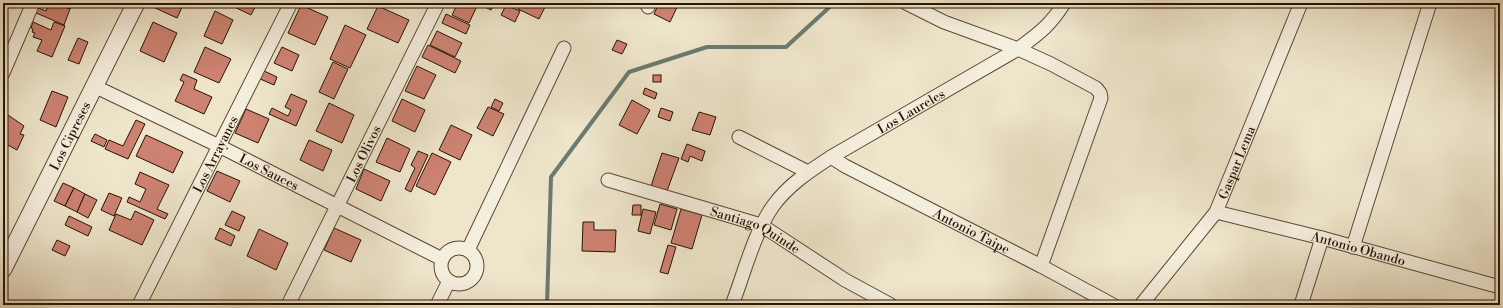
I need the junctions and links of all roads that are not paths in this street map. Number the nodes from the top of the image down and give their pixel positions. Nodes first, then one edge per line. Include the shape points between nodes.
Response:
1 (33, 3) edge
2 (136, 3) edge
3 (291, 3) edge
4 (438, 3) edge
5 (906, 3) edge
6 (1064, 3) edge
7 (1301, 3) edge
8 (1430, 3) edge
9 (564, 48) dead end
10 (1018, 49) junction
11 (3, 73) edge
12 (94, 86) junction
13 (739, 137) dead end
14 (219, 146) junction
15 (831, 157) junction
16 (808, 172) junction
17 (608, 180) dead end
18 (337, 206) junction
19 (1216, 212) junction
20 (761, 225) junction
21 (1322, 238) junction
22 (1353, 247) junction
23 (468, 250) junction
24 (442, 259) junction
25 (1041, 266) junction
26 (3, 268) edge
27 (449, 281) junction
28 (1500, 287) edge
29 (877, 302) edge
30 (139, 305) edge
31 (288, 305) edge
32 (437, 305) edge
33 (732, 305) edge
34 (891, 305) edge
35 (1113, 305) edge
36 (1141, 305) edge
37 (1301, 305) edge

1 - 11 street
2 - 12 street, Los Cipreses
3 - 14 street, Los Arrayanes
4 - 18 street, Los Olivos
5 - 10 street via 944,22
6 - 10 street, Los Laureles via 1044,30
7 - 19 street, Gaspar Lema
8 - 22 street
9 - 23 street
10 - 15 street, Los Laureles
10 - 25 street via 1096,88 1101,98
12 - 14 street, Los Sauces
12 - 26 street, Los Cipreses
13 - 16 street
14 - 18 street, Los Sauces
14 - 30 street, Los Arrayanes
15 - 16 street, Los Laureles
15 - 25 street, Antonio Taipe
16 - 20 street, Los Laureles via 786,191
17 - 20 street, Santiago Quinde
18 - 24 street, Los Sauces
18 - 31 street, Los Olivos
19 - 21 street, Antonio Obando
19 - 36 street, Gaspar Lema
20 - 29 street, Santiago Quinde
20 - 33 street, Los Laureles
21 - 22 street, Antonio Obando
21 - 37 street
22 - 28 street, Antonio Obando
23 - 24 street via 450,250
23 - 27 street via 477,264 475,275 461,284
24 - 27 street via 442,271
25 - 35 street, Antonio Taipe
27 - 32 street
29 - 34 street, Santiago Quinde

